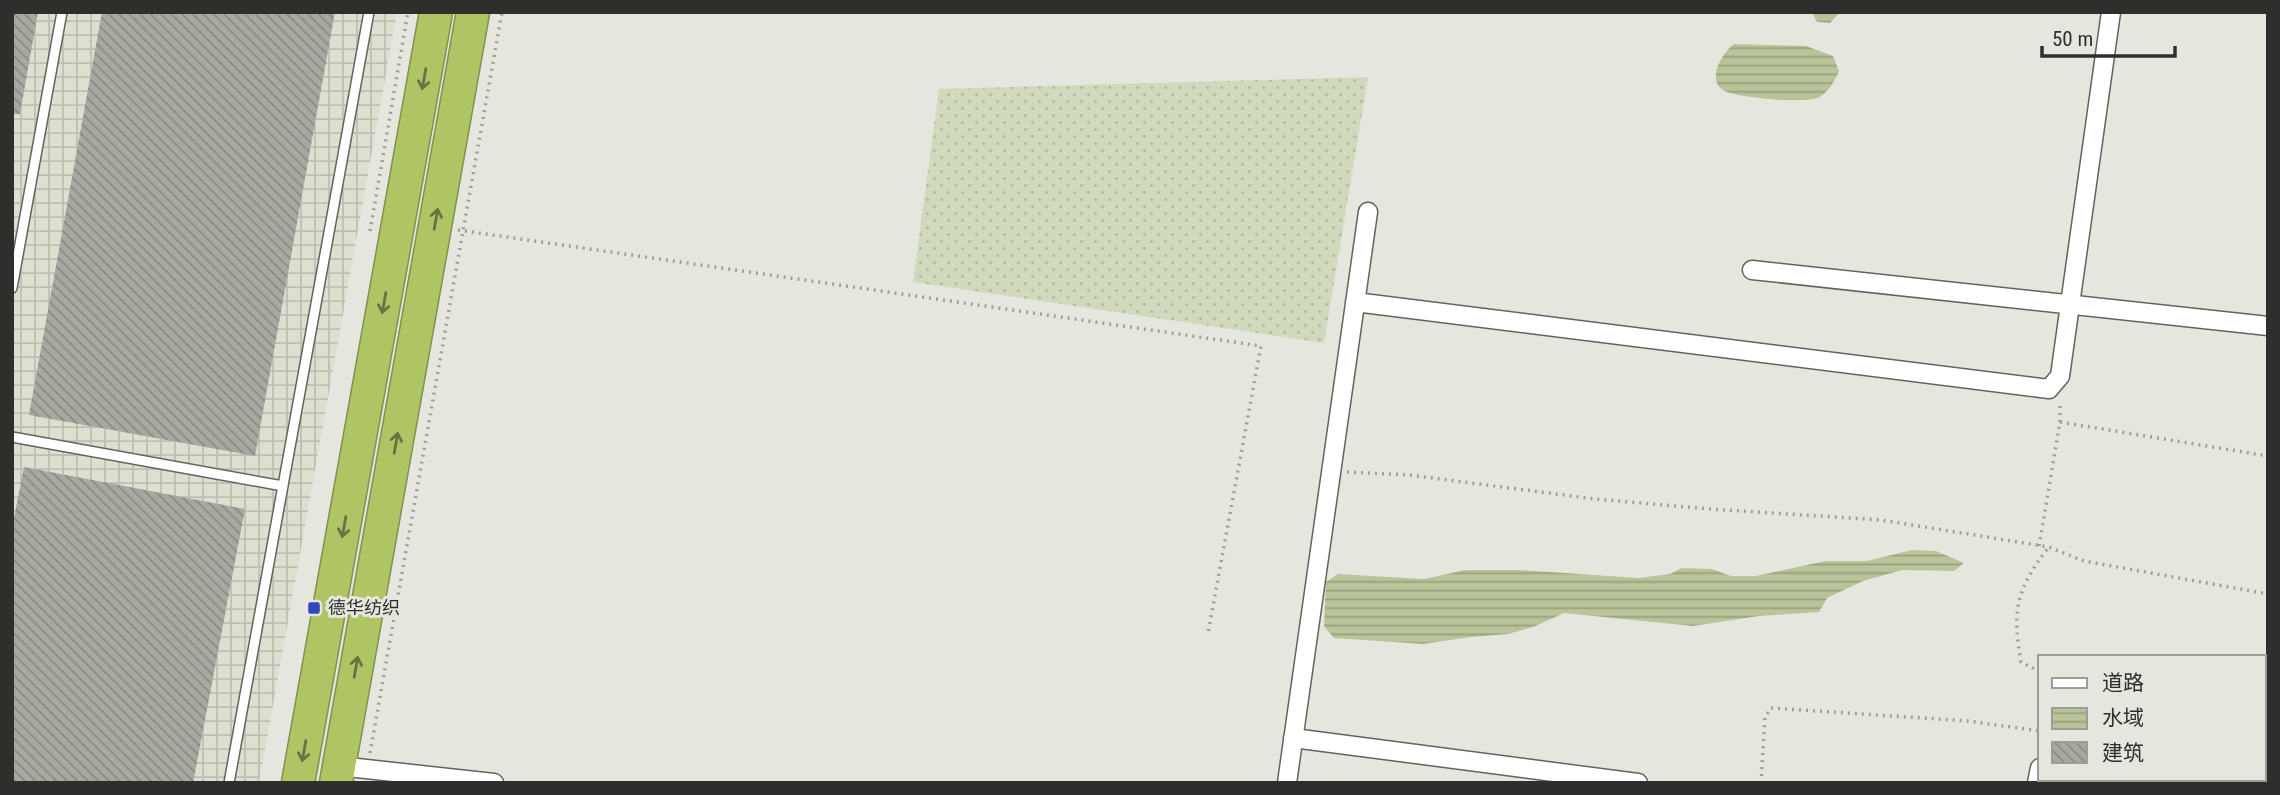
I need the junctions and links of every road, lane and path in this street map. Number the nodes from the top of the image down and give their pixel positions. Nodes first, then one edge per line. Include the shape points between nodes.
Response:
1 (62, 12) edge
2 (369, 12) edge
3 (436, 12) edge
4 (472, 12) edge
5 (502, 12) edge
6 (2111, 12) edge
7 (1368, 212) dead end
8 (449, 228) junction
9 (1752, 270) dead end
10 (12, 288) edge
11 (1355, 302) junction
12 (2070, 304) junction
13 (2268, 326) edge
14 (12, 437) edge
15 (2268, 456) edge
16 (1331, 471) junction
17 (283, 486) junction
18 (2039, 546) junction
19 (2049, 547) junction
20 (2268, 594) edge
21 (1208, 633) dead end
22 (2038, 671) edge
23 (2038, 731) edge
24 (1293, 738) junction
25 (347, 773) edge
26 (229, 783) edge
27 (298, 783) edge
28 (494, 783) edge
29 (1287, 783) edge
30 (1639, 783) edge
31 (1761, 783) edge

1 - 10 lane
2 - 17 lane
3 -> 27 highway
8 -> 4 highway
5 - 8 path
6 - 12 street
7 - 11 street
8 - 21 path via 1261,346
25 -> 8 highway
8 - 25 path
9 - 12 street
11 - 12 street via 2049,388 2060,376
11 - 16 street
12 - 13 street
14 - 17 lane
15 - 18 path via 2060,422
16 - 18 path via 1409,475 1595,499 1881,520
16 - 24 street
17 - 26 lane
18 - 19 path
19 - 20 path via 2084,561
19 - 22 path via 2026,580 2016,618 2021,662
23 - 31 path via 1968,721 1771,708 1765,717
24 - 29 street
24 - 30 street
25 - 28 street

